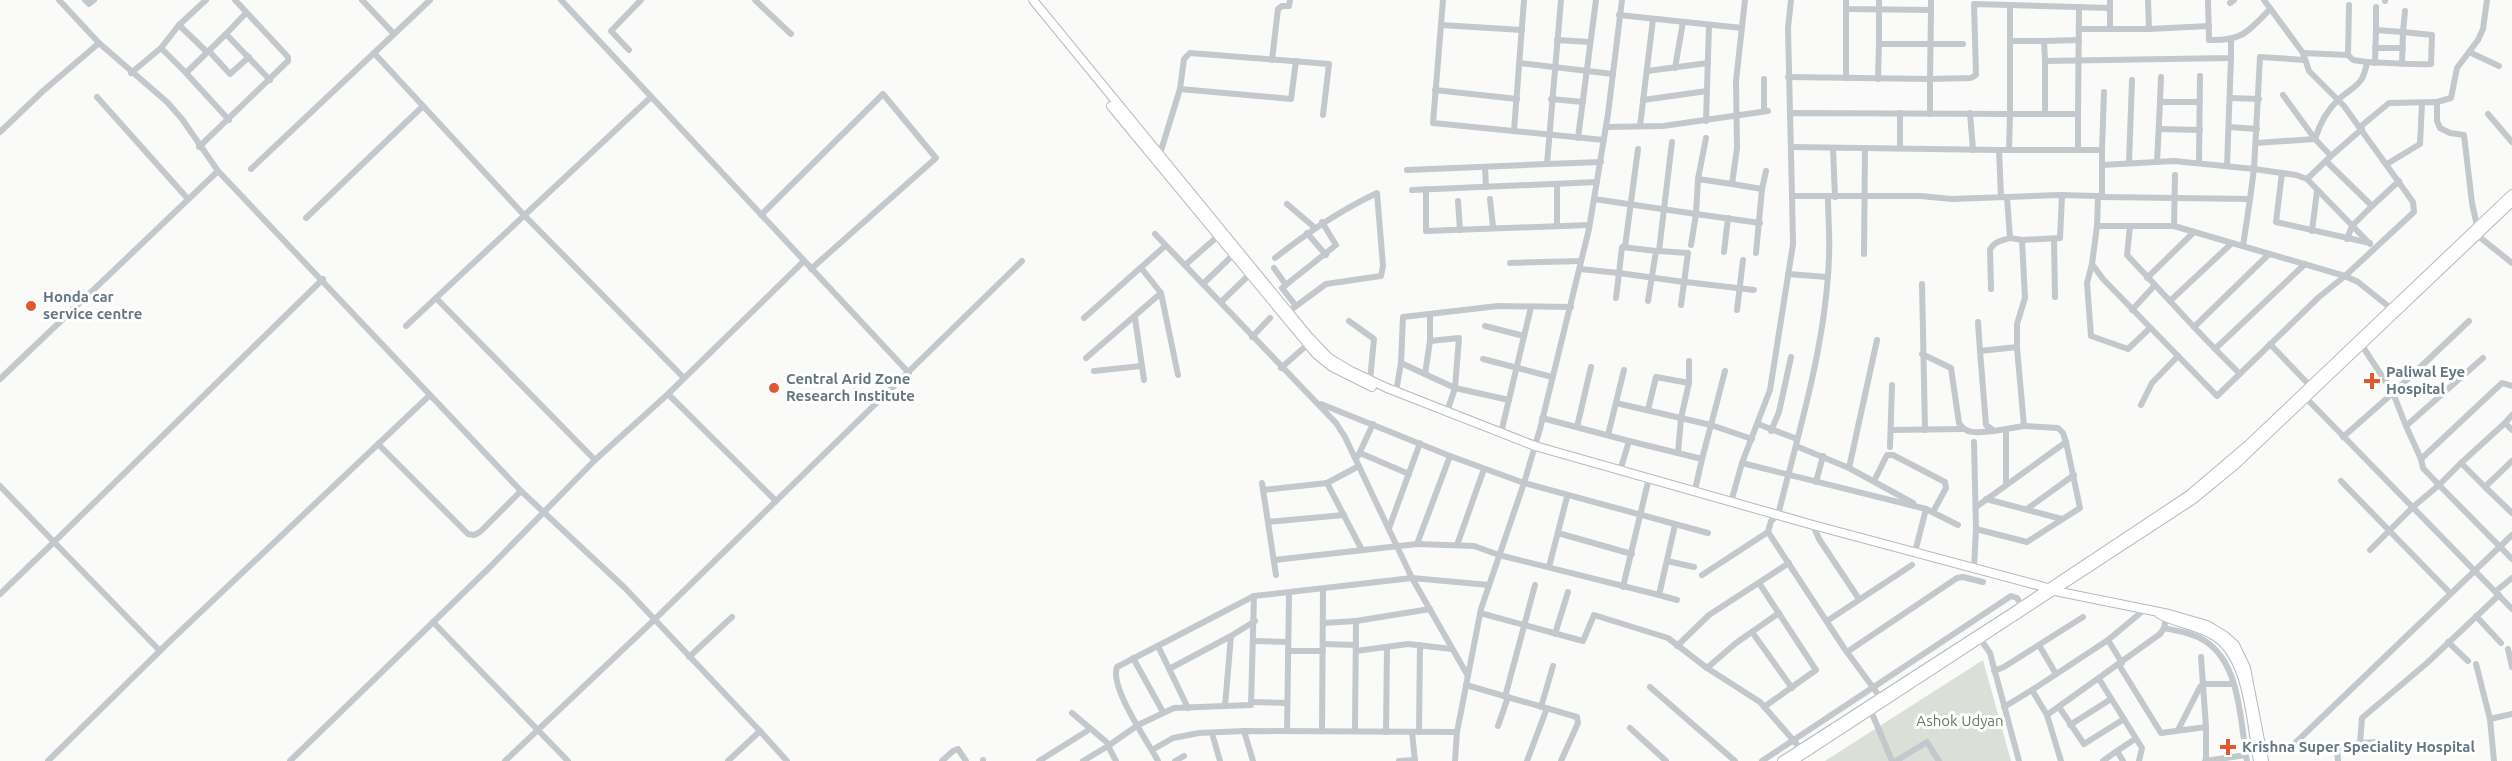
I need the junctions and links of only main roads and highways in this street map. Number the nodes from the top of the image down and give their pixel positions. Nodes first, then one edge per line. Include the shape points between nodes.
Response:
1 (1028, 0) edge
2 (1033, 0) edge
3 (2512, 194) edge
4 (2512, 202) edge
5 (1235, 253) junction
6 (2393, 310) junction
7 (2312, 388) junction
8 (1534, 448) junction
9 (1726, 501) junction
10 (2052, 590) junction
11 (2167, 616) junction
12 (1979, 637) junction
13 (1782, 761) edge
14 (1793, 761) edge
15 (2258, 761) edge
16 (2264, 761) edge

1 - 5 main road via 1217,237
2 - 5 main road
3 - 6 main road
4 - 6 main road
5 - 8 main road via 1329,357 1396,392
5 - 8 main road via 1249,275 1326,363 1350,377
6 - 7 main road
6 - 7 main road
7 - 10 main road via 2189,495
7 - 10 main road via 2234,466 2194,499
8 - 9 main road
8 - 9 main road
9 - 10 main road
10 - 11 main road
10 - 12 main road
10 - 12 main road
11 - 15 main road via 2210,633 2234,654 2241,670
11 - 16 main road via 2207,625 2235,645 2246,668
12 - 13 main road
12 - 14 main road

